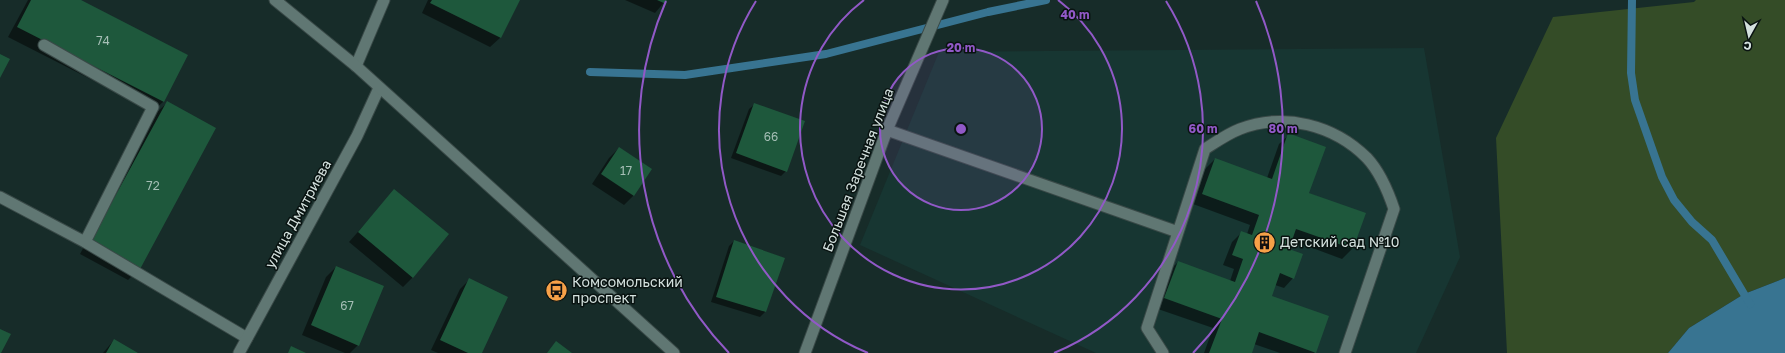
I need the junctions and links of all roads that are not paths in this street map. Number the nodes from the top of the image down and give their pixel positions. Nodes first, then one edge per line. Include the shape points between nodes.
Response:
1 (275, 0) edge
2 (384, 0) edge
3 (944, 0) edge
4 (44, 45) dead end
5 (356, 66) junction
6 (379, 88) junction
7 (887, 130) junction
8 (0, 197) edge
9 (1178, 232) junction
10 (85, 242) junction
11 (247, 338) junction
12 (239, 353) edge
13 (674, 353) edge
14 (805, 353) edge
15 (1163, 353) edge
16 (1344, 353) edge

1 - 5 street
2 - 5 street
3 - 7 street, Большая Заречная улица
4 - 10 street via 153,107
5 - 6 street
6 - 11 street, улица Дмитриева via 357,136
6 - 13 street
7 - 9 street
7 - 14 street, Большая Заречная улица
8 - 10 street
9 - 15 street via 1147,328
9 - 16 street via 1205,149 1240,129 1280,121 1300,123 1337,135 1353,146 1379,174 1394,209
10 - 11 street
11 - 12 street, улица Дмитриева

